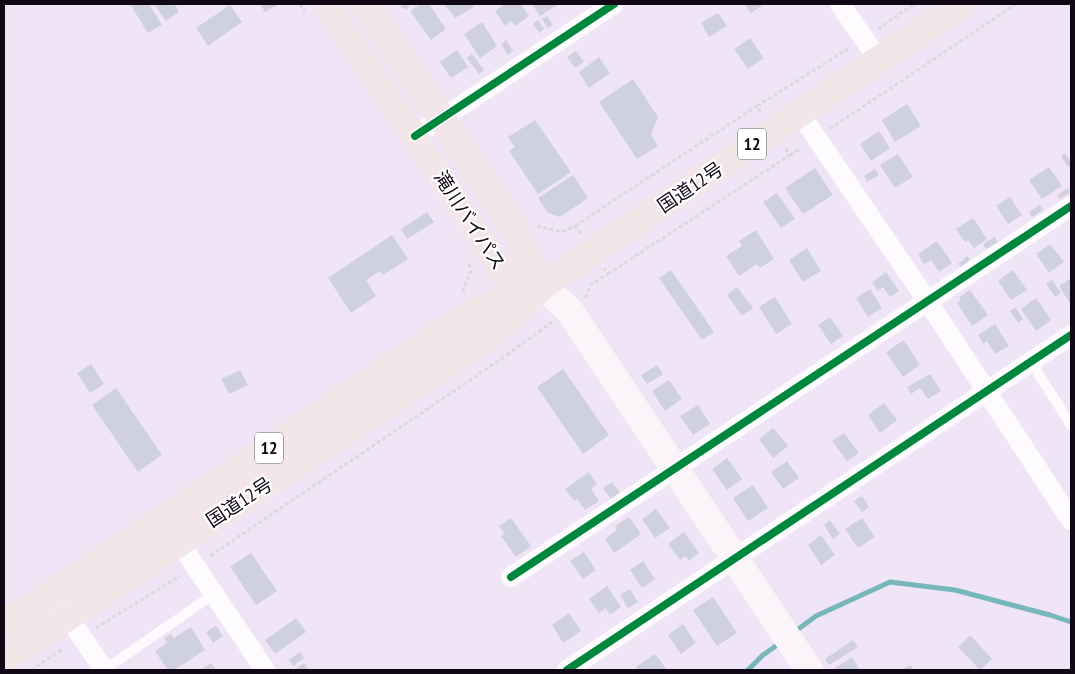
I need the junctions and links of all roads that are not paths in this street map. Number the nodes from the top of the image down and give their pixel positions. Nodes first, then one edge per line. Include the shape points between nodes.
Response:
1 (365, 4) edge
2 (614, 4) edge
3 (840, 4) edge
4 (962, 4) edge
5 (339, 8) edge
6 (871, 48) junction
7 (799, 112) junction
8 (442, 119) junction
9 (415, 136) junction
10 (1071, 206) edge
11 (542, 286) junction
12 (928, 302) junction
13 (1071, 336) edge
14 (1031, 362) junction
15 (986, 392) junction
16 (1071, 425) edge
17 (675, 468) junction
18 (1071, 520) edge
19 (179, 542) junction
20 (734, 559) junction
21 (511, 578) dead end
22 (52, 593) junction
23 (214, 594) junction
24 (66, 616) junction
25 (4, 625) edge
26 (4, 659) edge
27 (104, 670) edge
28 (265, 670) edge
29 (567, 670) edge
30 (809, 670) edge

1 - 8 highway, 滝川バイパス
2 - 8 street
3 - 6 street
4 - 6 highway, 国道12号 / 12
5 - 9 highway, 滝川バイパス
6 - 7 highway, 国道12号 / 12
7 - 11 highway, 国道12号 / 12
7 - 12 street
8 - 9 street
8 - 11 highway, 滝川バイパス via 513,226
9 - 11 highway, 滝川バイパス via 505,275
10 - 12 street
11 - 17 street via 569,310
11 - 19 highway, 国道12号 / 12 via 493,334
11 - 22 highway, 国道12号 / 12 via 476,310
12 - 15 street
12 - 17 street
13 - 14 street
14 - 15 street
14 - 16 lane
15 - 18 street
15 - 20 street
17 - 20 street
17 - 21 street
19 - 23 street
19 - 24 highway, 国道12号 / 12
20 - 29 street
20 - 30 street
22 - 24 street
22 - 25 highway, 国道12号 / 12
23 - 27 lane
23 - 28 street
24 - 26 highway, 国道12号 / 12
24 - 27 street

